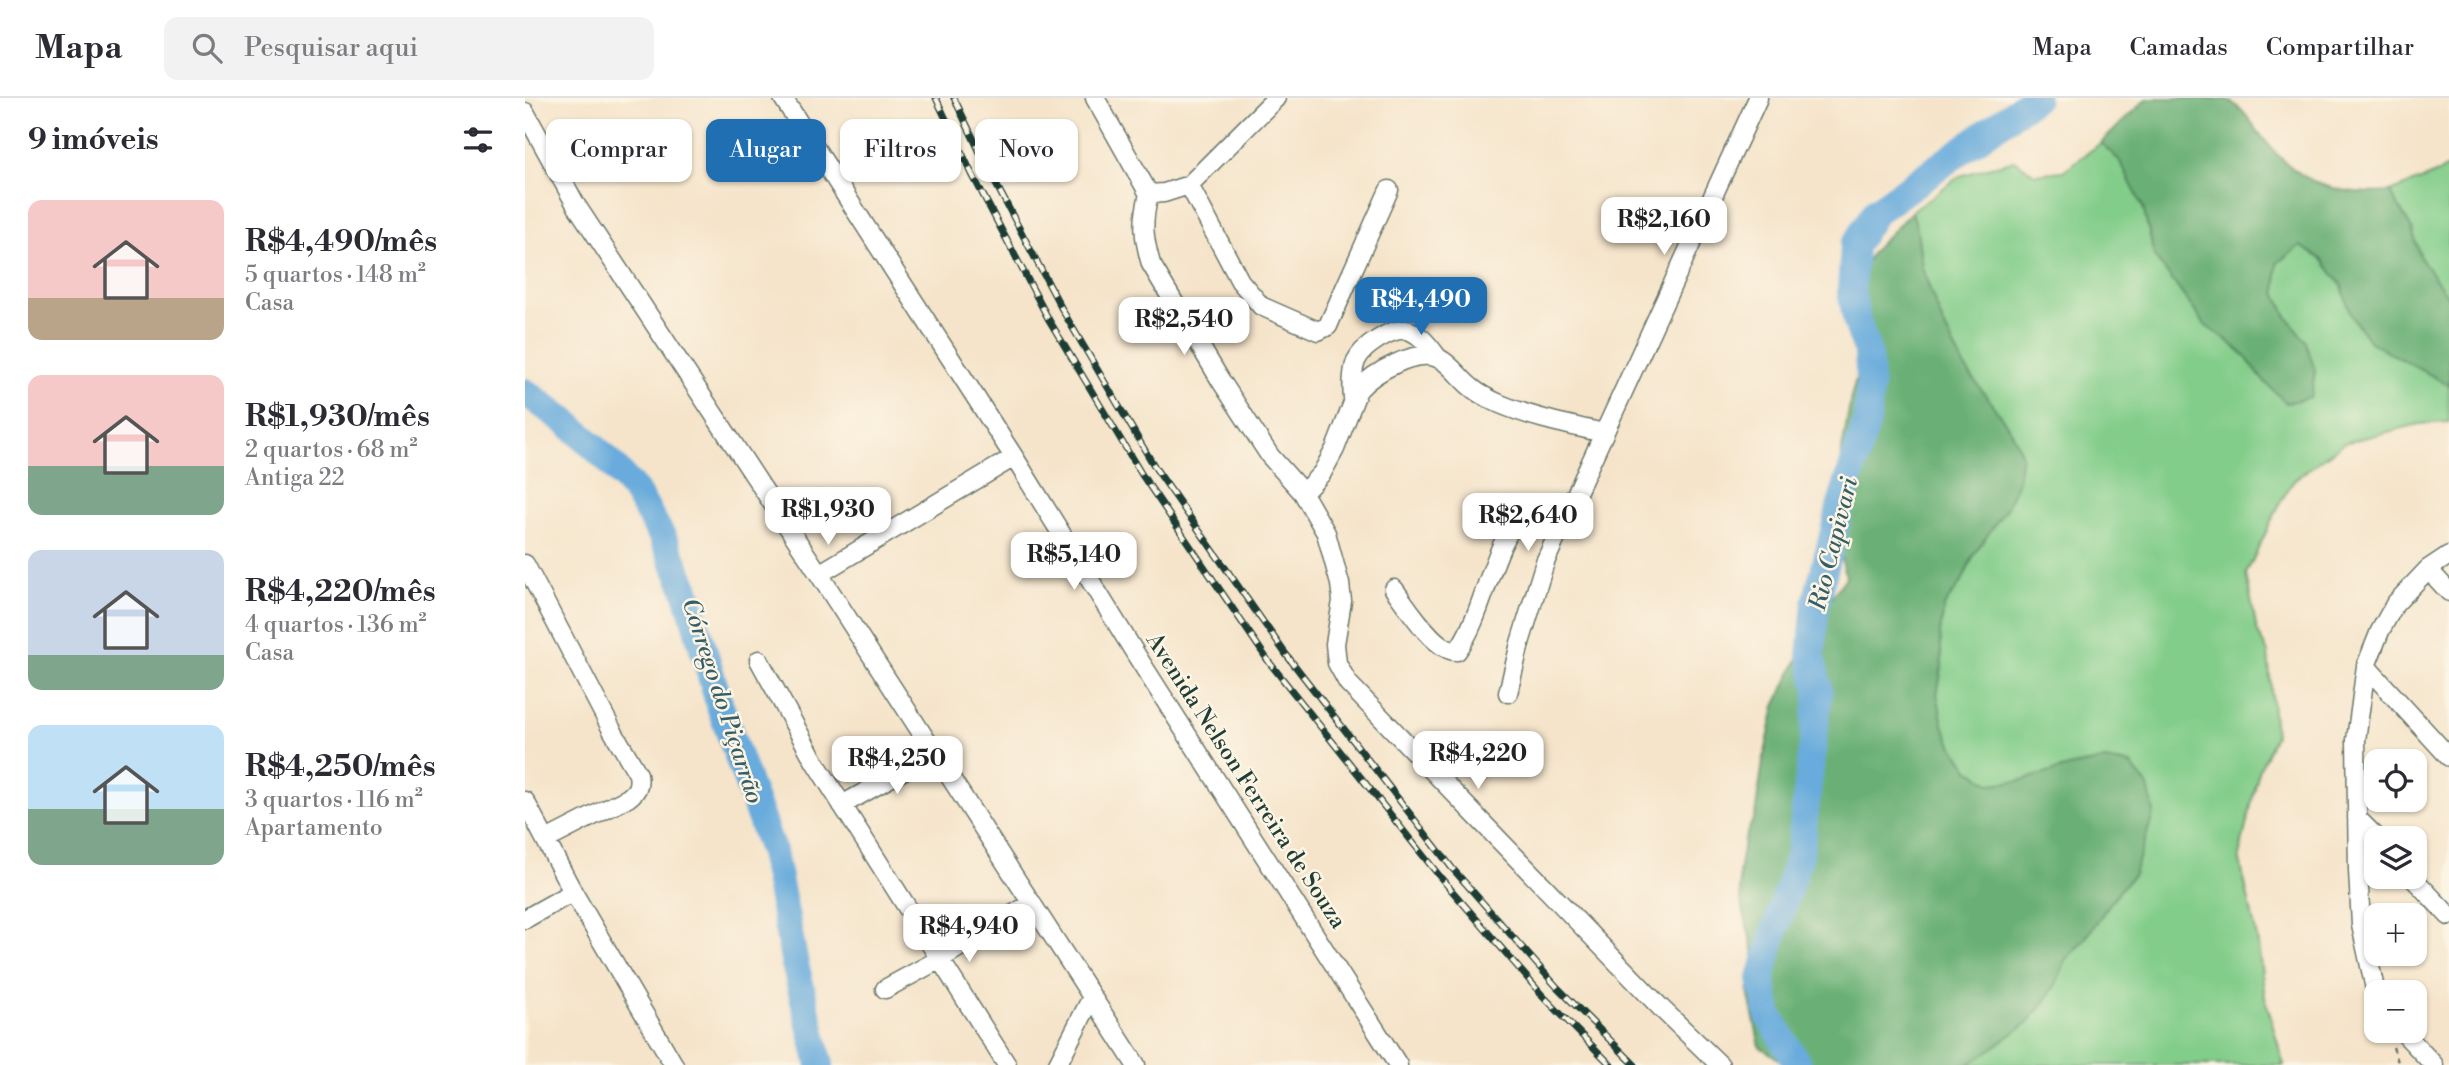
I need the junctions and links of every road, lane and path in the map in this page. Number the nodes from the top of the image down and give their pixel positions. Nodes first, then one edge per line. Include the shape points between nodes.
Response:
1 (783, 98) edge
2 (1095, 98) edge
3 (1276, 98) edge
4 (1758, 98) edge
5 (526, 116) edge
6 (1189, 184) junction
7 (1389, 190) dead end
8 (1149, 194) junction
9 (1439, 359) junction
10 (1353, 399) junction
11 (1604, 433) junction
12 (1014, 457) junction
13 (1303, 493) junction
14 (1567, 517) junction
15 (2449, 555) edge
16 (525, 564) edge
17 (2428, 569) junction
18 (820, 575) junction
19 (1394, 589) dead end
20 (2449, 592) edge
21 (758, 660) dead end
22 (2366, 666) junction
23 (1508, 693) dead end
24 (934, 753) junction
25 (2449, 757) edge
26 (525, 801) edge
27 (842, 805) junction
28 (2357, 818) junction
29 (2365, 826) edge
30 (546, 840) junction
31 (2423, 889) edge
32 (573, 892) junction
33 (1032, 903) junction
34 (2449, 916) edge
35 (525, 919) edge
36 (940, 959) junction
37 (2373, 980) edge
38 (885, 989) dead end
39 (1092, 997) junction
40 (2413, 1043) edge
41 (674, 1065) edge
42 (1007, 1065) edge
43 (1057, 1065) edge
44 (1136, 1065) edge
45 (1398, 1065) edge
46 (1720, 1065) edge
47 (2434, 1065) edge

1 - 12 street, Avenida Nelson Ferreira de Souza
2 - 8 street
3 - 6 street
4 - 11 street
5 - 18 street via 576,205
6 - 7 street via 1251,295 1261,306 1318,331 1328,326
6 - 8 street
8 - 13 street via 1142,219 1151,264 1263,445
9 - 10 street via 1422,356 1400,361 1364,383
9 - 10 street via 1418,335 1406,330 1385,335 1357,360
9 - 11 street via 1473,390 1500,404
10 - 13 street via 1335,449 1322,473
11 - 14 street
12 - 18 street
12 - 45 street, Avenida Nelson Ferreira de Souza
13 - 46 street via 1326,533 1340,584 1335,644 1337,663 1348,683
14 - 19 street via 1534,512 1520,516 1503,544 1473,623 1457,651 1439,645
14 - 23 street via 1545,562
15 - 17 street
16 - 30 street via 639,782 628,798
17 - 20 street
17 - 22 street via 2395,604
18 - 24 street
21 - 27 street
22 - 25 street
22 - 28 street via 2356,740
24 - 27 street
24 - 33 street
26 - 30 street
27 - 36 street
28 - 29 street
28 - 37 street via 2361,925
30 - 32 street
31 - 34 street
32 - 35 street
32 - 41 street
33 - 36 street
33 - 39 street
36 - 38 street
36 - 42 street
39 - 43 street
39 - 44 street
40 - 47 street

